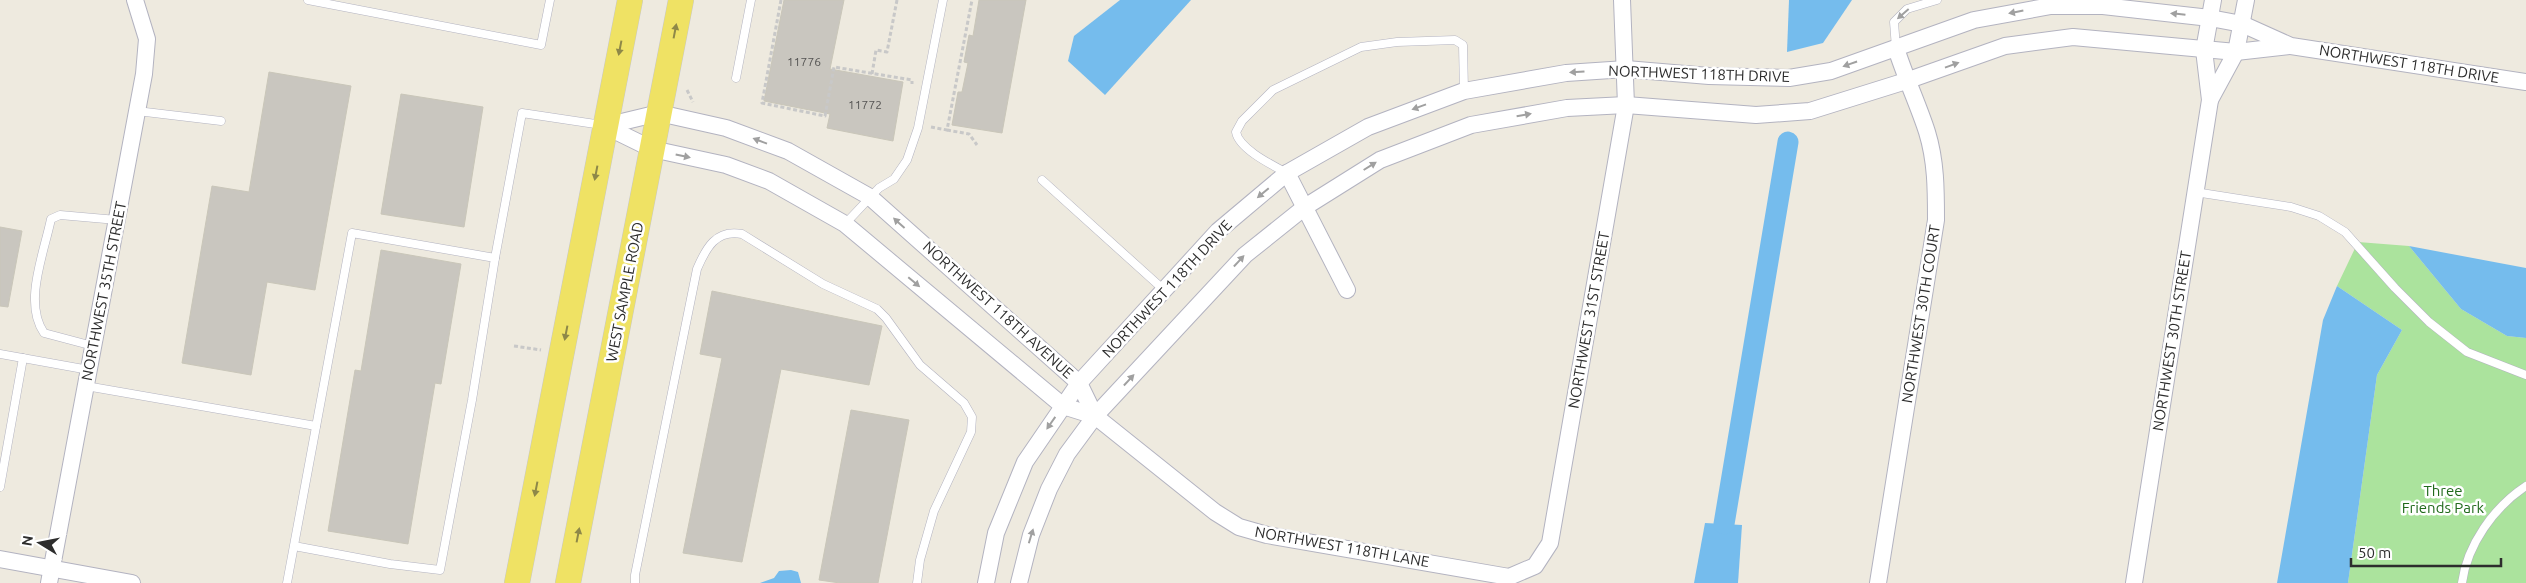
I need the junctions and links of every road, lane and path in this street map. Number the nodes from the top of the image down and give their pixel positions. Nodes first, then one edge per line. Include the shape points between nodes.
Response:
1 (308, 0) edge
2 (550, 0) edge
3 (630, 0) edge
4 (681, 0) edge
5 (751, 0) edge
6 (781, 0) edge
7 (896, 0) edge
8 (943, 0) edge
9 (972, 0) edge
10 (1622, 0) edge
11 (1937, 0) edge
12 (2213, 0) edge
13 (2246, 0) edge
14 (138, 1) edge
15 (2210, 18) junction
16 (2242, 24) junction
17 (2291, 46) junction
18 (1896, 48) junction
19 (2204, 50) junction
20 (2236, 52) junction
21 (1626, 69) junction
22 (872, 74) junction
23 (736, 78) dead end
24 (1906, 81) junction
25 (2526, 82) edge
26 (911, 89) dead end
27 (1464, 91) junction
28 (2210, 100) junction
29 (1626, 105) junction
30 (137, 111) junction
31 (659, 113) junction
32 (220, 121) dead end
33 (918, 125) junction
34 (605, 126) junction
35 (948, 130) junction
36 (977, 145) dead end
37 (652, 149) junction
38 (1287, 173) junction
39 (1042, 180) dead end
40 (2195, 192) junction
41 (870, 197) junction
42 (1305, 207) junction
43 (117, 220) junction
44 (845, 224) junction
45 (495, 258) junction
46 (1164, 290) junction
47 (1347, 290) dead end
48 (94, 346) junction
49 (514, 346) dead end
50 (542, 350) dead end
51 (0, 354) edge
52 (23, 358) junction
53 (89, 370) junction
54 (2526, 375) edge
55 (1079, 383) junction
56 (86, 386) junction
57 (1064, 406) junction
58 (1095, 416) junction
59 (316, 426) junction
60 (2526, 486) edge
61 (0, 487) edge
62 (294, 546) junction
63 (0, 559) edge
64 (1535, 566) joint
65 (50, 576) edge
66 (132, 583) edge
67 (287, 583) edge
68 (517, 583) edge
69 (568, 583) edge
70 (636, 583) edge
71 (917, 583) edge
72 (986, 583) edge
73 (1019, 583) edge
74 (1878, 583) edge
75 (2134, 583) edge
76 (2462, 583) edge

1 - 2 lane via 541,45
3 -> 34 main road
31 -> 4 main road, WEST SAMPLE ROAD
5 - 23 lane
6 - 22 path via 762,103 825,116 834,67
7 - 22 path via 887,52 876,50
8 - 33 lane
9 - 35 path
10 - 21 street, NORTHWEST 31ST STREET
11 -> 18 lane via 1907,10 1894,22
12 - 15 street, NORTHWEST 30TH STREET
13 - 16 street, NORTHWEST 30TH STREET
14 - 30 street, NORTHWEST 35TH STREET via 146,39
15 - 16 street, NORTHWEST 118TH DRIVE
15 -> 18 street, NORTHWEST 118TH DRIVE via 2103,6 2051,6 1974,20
15 - 19 street, NORTHWEST 30TH STREET
16 - 17 street, NORTHWEST 118TH DRIVE
16 - 20 street, NORTHWEST 30TH STREET
17 - 20 street, NORTHWEST 118TH DRIVE
17 - 25 street, NORTHWEST 118TH DRIVE
18 -> 21 street, NORTHWEST 118TH DRIVE via 1831,71 1789,78
18 - 24 street, NORTHWEST 30TH COURT
19 - 20 street, NORTHWEST 118TH DRIVE
24 -> 19 street, NORTHWEST 118TH DRIVE via 2005,46 2073,37
19 - 28 street, NORTHWEST 30TH STREET
20 - 28 street, NORTHWEST 30TH STREET
21 -> 27 street, NORTHWEST 118TH DRIVE via 1566,73
21 - 29 street, NORTHWEST 31ST STREET
22 - 26 path via 912,80
24 - 29 street, NORTHWEST 118TH DRIVE via 1810,111 1756,115
24 - 74 street, NORTHWEST 30TH COURT via 1929,141 1936,175 1936,220
27 -> 38 street, NORTHWEST 118TH DRIVE via 1368,126
27 - 38 lane via 1463,45 1455,40 1361,47 1273,90 1242,121 1236,132 1237,138 1263,160
28 - 40 street, NORTHWEST 30TH STREET
42 -> 29 street, NORTHWEST 118TH DRIVE via 1380,160 1471,125 1567,108
29 - 64 street, NORTHWEST 31ST STREET via 1550,543
30 - 32 lane
30 - 43 street, NORTHWEST 35TH STREET
31 - 34 street, NORTHWEST 118TH AVENUE
31 - 37 main road, WEST SAMPLE ROAD
41 -> 31 street, NORTHWEST 118TH AVENUE via 788,151 726,128
33 - 35 path
33 - 41 lane via 907,160 894,178
34 - 37 street, NORTHWEST 118TH AVENUE
34 - 45 lane via 522,113
34 -> 68 main road
35 - 36 path via 969,134
37 -> 44 street, NORTHWEST 118TH AVENUE via 726,165 769,180
69 -> 37 main road, WEST SAMPLE ROAD
38 - 42 street
38 -> 46 street, NORTHWEST 118TH DRIVE via 1218,231
39 - 46 lane
40 - 54 lane via 2291,207 2319,216 2345,232 2429,322 2467,352
40 - 75 street, NORTHWEST 30TH STREET
41 - 44 lane
55 -> 41 street, NORTHWEST 118TH AVENUE
42 - 47 street
58 -> 42 street, NORTHWEST 118TH DRIVE via 1245,255
43 - 48 street, NORTHWEST 35TH STREET
43 - 48 lane via 60,215 51,219 34,300 36,322 44,333
44 -> 57 street, NORTHWEST 118TH AVENUE
45 - 59 lane via 352,233
45 - 62 lane via 440,570
46 - 55 street, NORTHWEST 118TH DRIVE
48 - 53 street, NORTHWEST 35TH STREET
49 - 50 path
51 - 52 lane
52 - 53 lane
52 - 61 lane
53 - 56 street, NORTHWEST 35TH STREET
55 - 57 street, NORTHWEST 118TH DRIVE
55 - 58 street, NORTHWEST 118TH AVENUE
56 - 59 lane
56 - 65 street, NORTHWEST 35TH STREET
57 - 58 street, NORTHWEST 118TH AVENUE
57 -> 72 street, NORTHWEST 118TH DRIVE via 1025,462 996,533
58 - 64 street, NORTHWEST 118TH LANE via 1214,512 1239,528 1267,536 1509,576
73 -> 58 street, NORTHWEST 118TH DRIVE via 1031,535 1048,489 1067,454
59 - 62 lane
60 - 76 lane via 2512,495 2481,531 2464,569
62 - 67 lane
63 - 65 street
65 - 66 street
70 - 71 lane via 635,575 697,269 706,248 718,236 731,232 742,234 823,284 877,309 920,365 968,410 972,418 971,432 934,510

